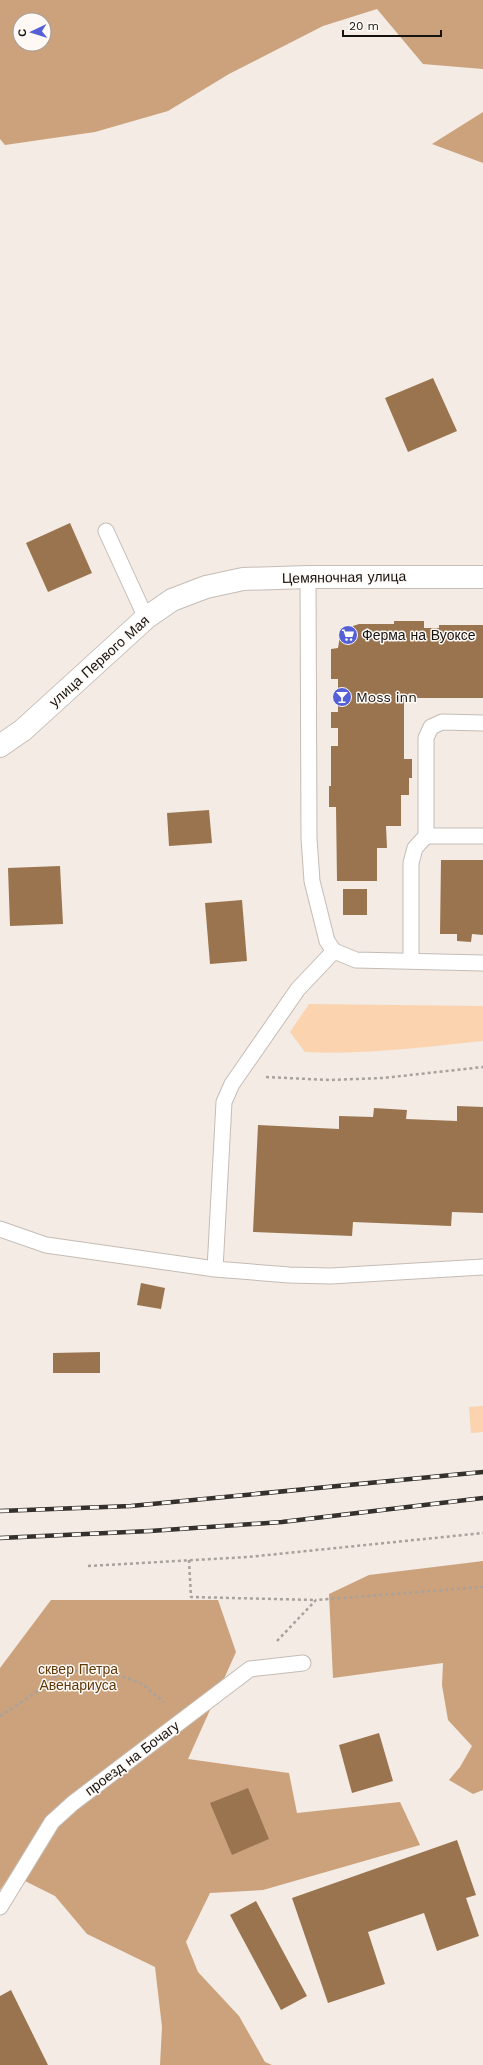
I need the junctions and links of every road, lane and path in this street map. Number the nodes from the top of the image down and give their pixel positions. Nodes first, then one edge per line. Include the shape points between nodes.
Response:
1 (106, 531) dead end
2 (308, 577) junction
3 (483, 577) edge
4 (206, 587) joint
5 (146, 618) junction
6 (483, 723) edge
7 (0, 746) edge
8 (426, 836) junction
9 (483, 836) edge
10 (334, 951) junction
11 (411, 961) junction
12 (483, 963) edge
13 (483, 1068) edge
14 (238, 1076) junction
15 (0, 1229) edge
16 (483, 1267) edge
17 (215, 1269) junction
18 (483, 1533) edge
19 (189, 1560) junction
20 (88, 1566) dead end
21 (483, 1587) edge
22 (316, 1600) junction
23 (303, 1663) dead end
24 (250, 1669) junction
25 (0, 1716) edge
26 (180, 1722) junction
27 (0, 1907) edge

1 - 5 lane
2 - 3 street, Цемяночная улица
2 - 4 street, Цемяночная улица via 243,579
2 - 10 lane via 309,830 312,881 327,941
4 - 5 street, улица Первого Мая via 172,600
5 - 7 street, улица Первого Мая via 23,730
6 - 8 lane via 442,722 431,727 426,738
8 - 9 lane
8 - 11 lane via 415,848 411,863
10 - 11 lane via 356,960
10 - 14 lane via 298,989
11 - 12 lane
13 - 14 path via 383,1078 329,1080
14 - 17 lane via 224,1102
15 - 17 lane via 46,1245
16 - 17 lane via 331,1276
18 - 19 path via 256,1556
19 - 20 path
19 - 22 path via 191,1597
21 - 22 path
22 - 24 path
23 - 24 lane
24 - 26 lane, проезд на Бочагу
25 - 26 path via 62,1671 108,1671 142,1684 165,1702
26 - 27 lane, проезд на Бочагу via 73,1803 52,1822

